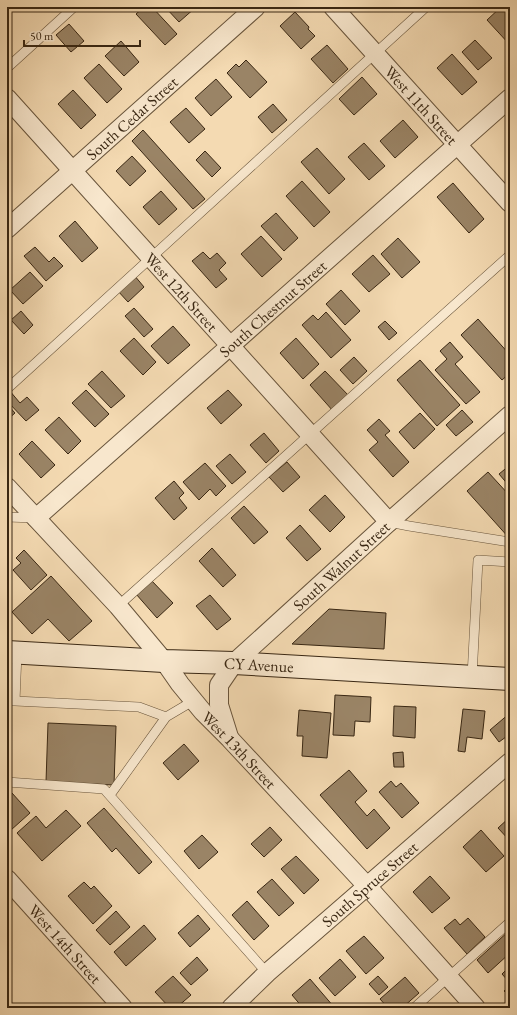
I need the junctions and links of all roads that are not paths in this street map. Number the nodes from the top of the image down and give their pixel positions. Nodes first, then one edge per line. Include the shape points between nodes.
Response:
1 (74, 7) edge
2 (256, 7) edge
3 (333, 7) edge
4 (426, 7) edge
5 (375, 53) junction
6 (7, 68) edge
7 (7, 98) edge
8 (510, 98) edge
9 (457, 145) junction
10 (72, 171) junction
11 (510, 203) edge
12 (7, 229) edge
13 (510, 255) edge
14 (151, 259) junction
15 (230, 345) junction
16 (7, 388) edge
17 (510, 414) edge
18 (310, 435) junction
19 (7, 487) edge
20 (7, 517) edge
21 (36, 518) junction
22 (389, 522) junction
23 (510, 542) edge
24 (510, 562) edge
25 (118, 606) junction
26 (12, 652) edge
27 (164, 661) junction
28 (234, 663) junction
29 (472, 677) junction
30 (510, 679) edge
31 (11, 701) edge
32 (193, 701) junction
33 (166, 718) junction
34 (230, 739) junction
35 (510, 762) edge
36 (7, 782) edge
37 (110, 795) junction
38 (7, 879) edge
39 (367, 886) junction
40 (510, 922) edge
41 (267, 974) junction
42 (448, 976) junction
43 (123, 1008) edge
44 (231, 1008) edge
45 (414, 1008) edge
46 (476, 1008) edge

1 - 6 lane
2 - 10 street, South Cedar Street
3 - 5 street, West 11th Street
4 - 5 lane
5 - 9 street, West 11th Street
5 - 14 lane
7 - 10 street, West 12th Street
8 - 9 street, South Chestnut Street
9 - 11 street, West 11th Street
9 - 15 street, South Chestnut Street
10 - 12 street, South Cedar Street
10 - 14 street, West 12th Street
13 - 18 lane
14 - 15 street, West 12th Street
14 - 16 lane
15 - 18 street, West 12th Street
15 - 21 street, South Chestnut Street
17 - 22 street, South Walnut Street
18 - 22 street, West 12th Street
18 - 25 lane
19 - 21 street, West 13th Street
20 - 21 lane
21 - 25 street, West 13th Street
22 - 23 lane
22 - 28 street, South Walnut Street
24 - 29 lane via 478,560
25 - 27 street, West 13th Street
26 - 27 main road, CY Avenue
26 - 31 lane
27 - 28 main road, CY Avenue
27 - 32 street, West 13th Street
28 - 29 main road, CY Avenue
28 - 34 street, South Walnut Street via 219,685 219,705
29 - 30 main road, CY Avenue
31 - 33 lane via 139,706
32 - 33 lane
32 - 34 street, West 13th Street
33 - 37 lane
34 - 39 street, West 13th Street
35 - 39 street, South Spruce Street
36 - 37 lane via 104,789
37 - 41 lane
38 - 43 street, West 14th Street
39 - 41 street, South Spruce Street
39 - 42 street, West 13th Street
40 - 42 lane
41 - 44 street, South Spruce Street
42 - 45 lane
42 - 46 street, West 13th Street

